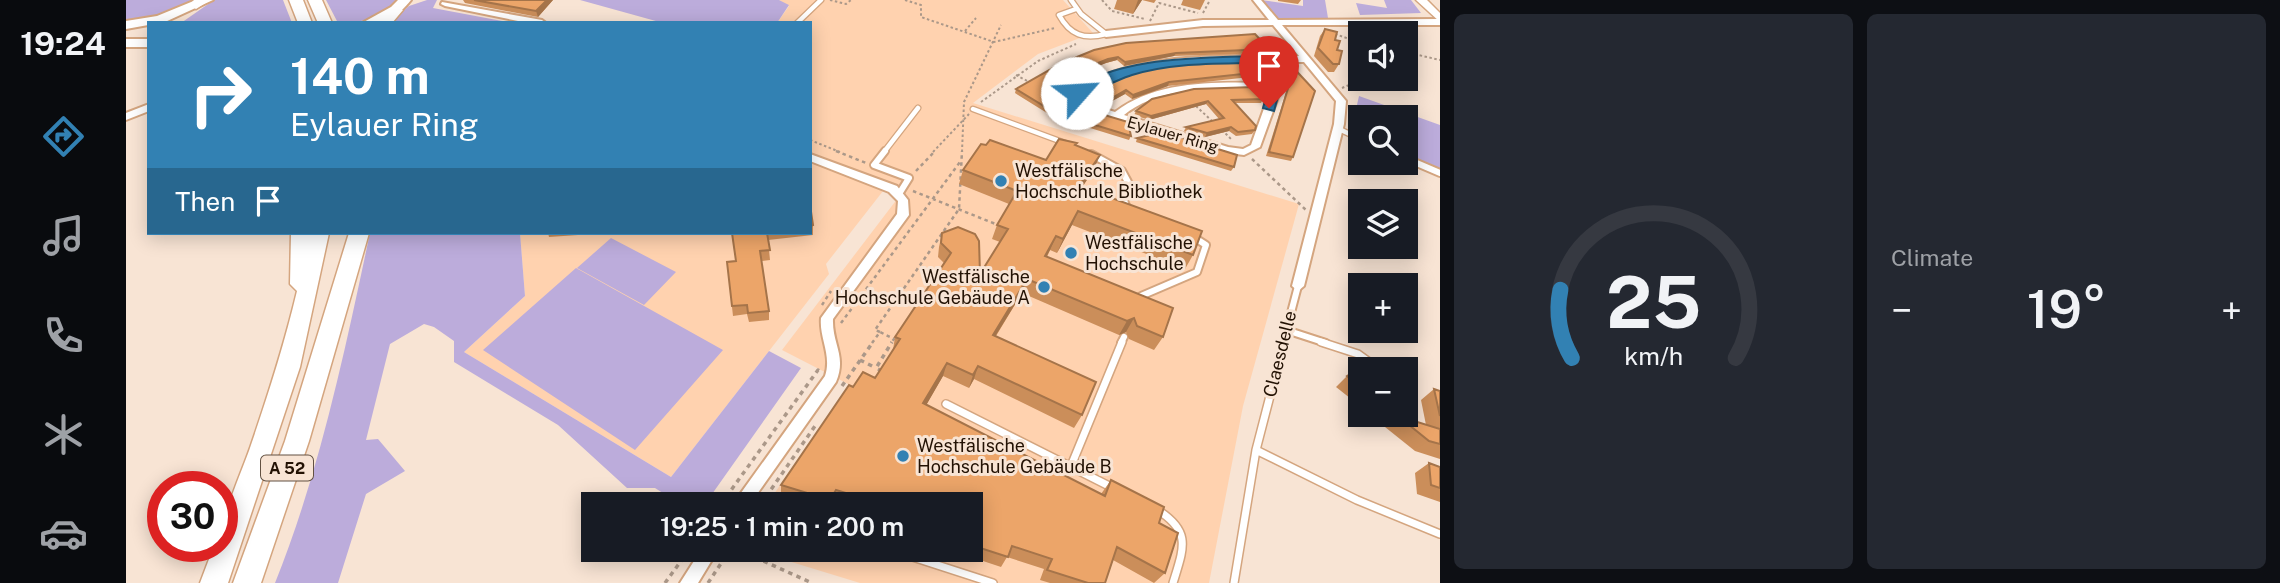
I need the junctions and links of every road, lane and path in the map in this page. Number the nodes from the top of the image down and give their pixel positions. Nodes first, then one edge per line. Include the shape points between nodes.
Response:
1 (296, 0) edge
2 (315, 0) edge
3 (419, 0) edge
4 (822, 0) edge
5 (851, 0) edge
6 (905, 0) edge
7 (1071, 0) edge
8 (1102, 0) edge
9 (1210, 0) edge
10 (1257, 0) edge
11 (1421, 0) edge
12 (202, 2) edge
13 (445, 4) dead end
14 (400, 5) edge
15 (1076, 9) junction
16 (1112, 11) junction
17 (1109, 16) dead end
18 (976, 18) dead end
19 (1203, 18) junction
20 (147, 21) edge
21 (149, 21) edge
22 (178, 21) edge
23 (304, 21) edge
24 (324, 21) edge
25 (372, 21) edge
26 (386, 21) edge
27 (532, 21) edge
28 (799, 21) edge
29 (1440, 21) edge
30 (1274, 23) junction
31 (1317, 23) junction
32 (1152, 24) junction
33 (126, 25) edge
34 (1065, 25) junction
35 (965, 31) junction
36 (1106, 34) junction
37 (1348, 38) edge
38 (1086, 40) junction
39 (126, 43) edge
40 (147, 43) edge
41 (1418, 55) edge
42 (1306, 59) junction
43 (1256, 60) junction
44 (1440, 60) edge
45 (1016, 75) junction
46 (1348, 85) edge
47 (1275, 86) junction
48 (1039, 88) edge
49 (1332, 89) junction
50 (1180, 90) junction
51 (147, 108) edge
52 (918, 108) dead end
53 (973, 109) junction
54 (126, 117) edge
55 (1115, 117) junction
56 (1337, 128) junction
57 (1348, 133) edge
58 (812, 141) edge
59 (1069, 144) edge
60 (1079, 149) edge
61 (1244, 152) junction
62 (812, 158) edge
63 (960, 162) dead end
64 (1418, 164) edge
65 (874, 165) junction
66 (1440, 173) edge
67 (909, 178) junction
68 (901, 191) junction
69 (933, 199) junction
70 (959, 209) junction
71 (1135, 212) edge
72 (1313, 216) junction
73 (1001, 226) edge
74 (1179, 231) edge
75 (301, 235) edge
76 (319, 235) edge
77 (344, 235) edge
78 (358, 235) edge
79 (1298, 286) joint
80 (1137, 305) edge
81 (1286, 330) junction
82 (880, 332) junction
83 (299, 335) junction
84 (1124, 337) dead end
85 (829, 338) junction
86 (322, 351) junction
87 (1363, 357) edge
88 (860, 360) junction
89 (876, 368) junction
90 (817, 370) dead end
91 (885, 372) edge
92 (836, 395) dead end
93 (946, 404) dead end
94 (821, 417) dead end
95 (1256, 450) junction
96 (1071, 466) junction
97 (730, 492) edge
98 (754, 492) edge
99 (769, 492) edge
100 (1127, 495) edge
101 (1149, 506) edge
102 (1440, 534) edge
103 (680, 562) edge
104 (702, 562) edge
105 (722, 562) edge
106 (766, 562) edge
107 (928, 562) edge
108 (214, 583) edge
109 (247, 583) edge
110 (665, 583) edge
111 (688, 583) edge
112 (708, 583) edge
113 (812, 583) edge
114 (992, 583) edge
115 (1173, 583) edge
116 (1234, 583) edge

1 - 23 highway
2 - 24 highway
3 - 14 main road
4 - 5 path via 846,4
4 - 28 lane
6 - 35 path via 921,5 921,17
7 - 15 lane
8 - 16 path
9 - 19 path
10 - 30 street
11 - 29 street
12 - 21 main road
12 - 22 main road
13 - 27 street
14 - 25 main road
14 - 26 highway
15 - 34 lane via 1060,13
15 - 36 lane
16 - 17 path
16 - 32 path
18 - 35 path
19 - 30 street
19 - 32 street
19 - 32 path via 1159,3
20 - 33 main road
29 - 31 street
30 - 31 street
30 - 42 street
31 - 37 path
32 - 36 street
34 - 35 path via 994,42
34 - 38 lane
36 - 38 lane
38 - 45 path
39 - 40 main road
41 - 44 path
42 - 43 street, Eylauer Ring
42 - 49 street
43 - 47 street
43 - 55 street, Eylauer Ring via 1147,66 1098,82 1067,101
45 - 48 path
45 - 53 path
46 - 49 path
47 - 50 street
47 - 61 street, Eylauer Ring via 1255,147
49 - 56 street, Claesdelle via 1341,101
50 - 55 street via 1136,103
50 - 61 path
51 - 54 street
52 - 65 lane
53 - 59 lane
53 - 67 path
55 - 61 street, Eylauer Ring
56 - 57 lane
56 - 72 street, Claesdelle
58 - 65 path
60 - 71 lane via 1122,171 1128,182 1122,195 1125,207
61 - 72 path
62 - 68 street
63 - 69 path
64 - 66 lane
65 - 67 lane
67 - 68 lane
68 - 69 path
68 - 85 street via 903,215 827,318
69 - 70 path
69 - 85 path
70 - 73 path
70 - 82 path via 876,330
72 - 79 street, Claesdelle
74 - 80 lane via 1206,245 1197,272 1141,296
75 - 83 highway
76 - 83 highway, A 52
77 - 86 highway, A 52
78 - 86 highway
79 - 81 lane, Claesdelle
81 - 87 lane
81 - 95 lane, Claesdelle
82 - 88 path
82 - 89 path via 894,339
83 - 108 highway, A 52 via 271,431
84 - 96 lane
85 - 98 street via 836,353 831,377
86 - 109 highway, A 52 via 297,441
88 - 89 path
88 - 92 path
89 - 91 path
90 - 97 path
93 - 96 lane
94 - 99 path
95 - 102 lane via 1357,500
95 - 116 lane, Claesdelle
96 - 100 lane
101 - 115 lane via 1172,518 1184,534
103 - 110 path
104 - 111 street
105 - 112 path
106 - 113 path
107 - 114 lane

